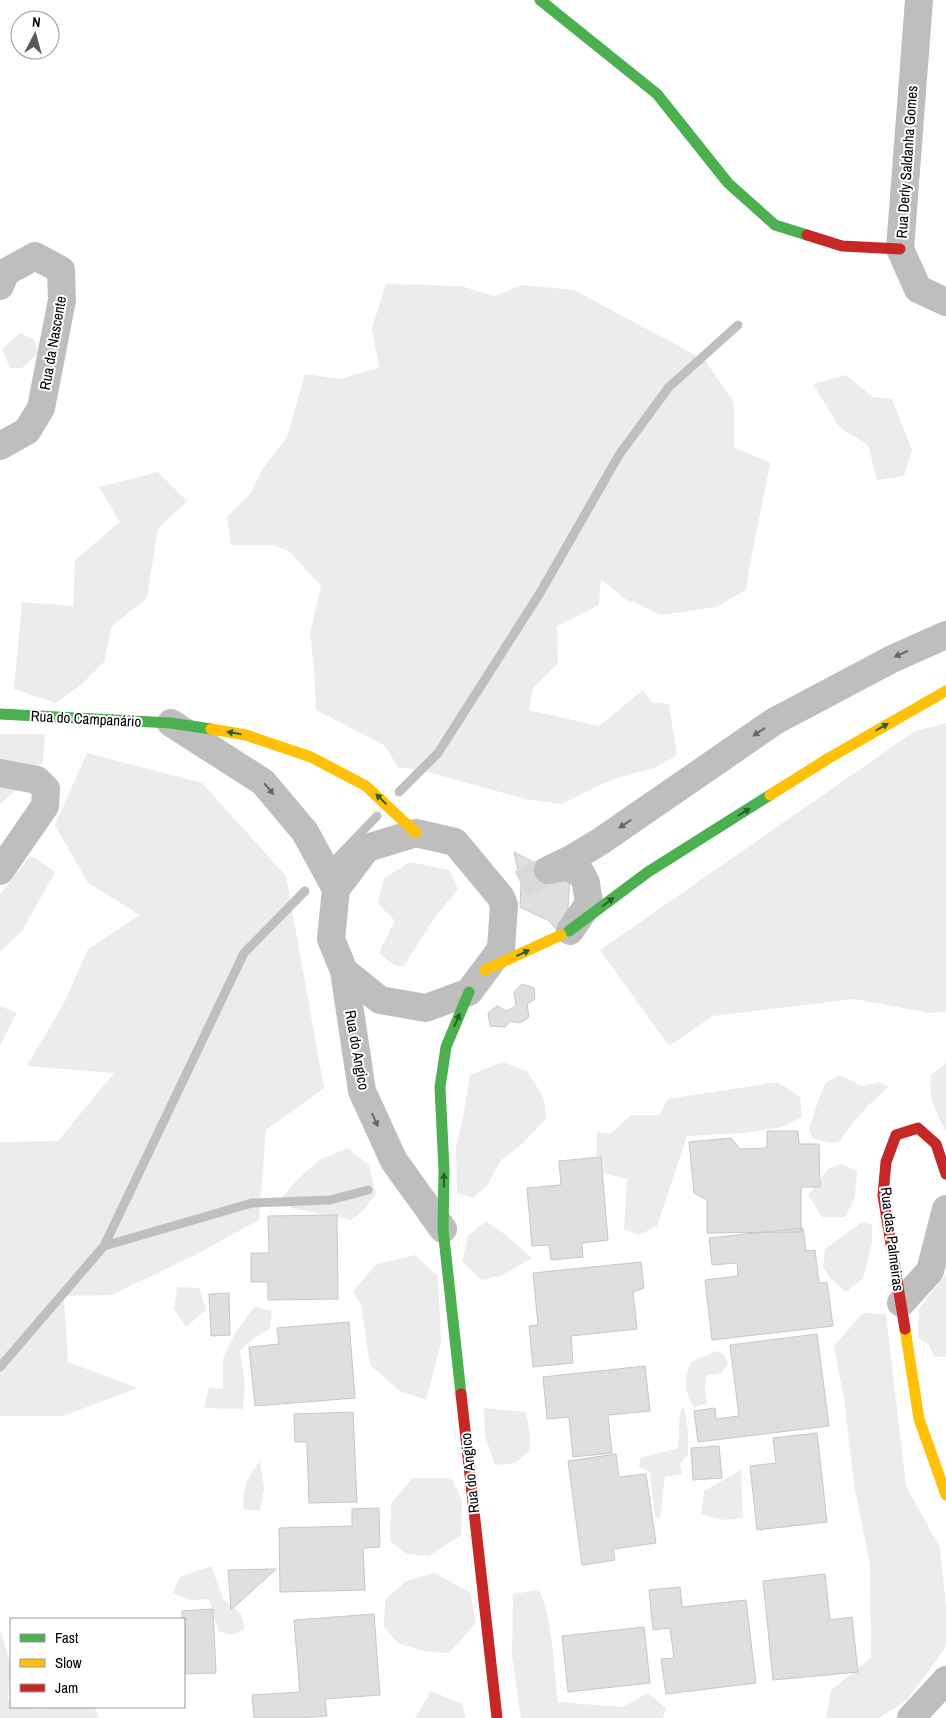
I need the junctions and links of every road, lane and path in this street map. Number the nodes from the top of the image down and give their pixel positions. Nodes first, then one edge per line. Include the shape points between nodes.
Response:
1 (540, 0) edge
2 (919, 0) edge
3 (900, 249) junction
4 (0, 286) edge
5 (946, 302) edge
6 (0, 444) edge
7 (0, 451) edge
8 (946, 635) edge
9 (946, 691) edge
10 (0, 714) edge
11 (171, 723) junction
12 (0, 772) edge
13 (416, 833) junction
14 (0, 871) edge
15 (336, 888) junction
16 (565, 933) junction
17 (344, 970) junction
18 (485, 970) junction
19 (469, 992) junction
20 (946, 1174) edge
21 (946, 1209) edge
22 (443, 1229) junction
23 (901, 1303) junction
24 (946, 1495) edge
25 (946, 1680) edge
26 (497, 1718) edge
27 (911, 1718) edge

1 - 3 street via 657,94 728,183 774,225 842,246
2 - 3 street, Rua Derly Saldanha Gomes
3 - 5 street, Rua Derly Saldanha Gomes via 918,289
4 - 6 street, Rua da Nascente via 6,272 35,256 61,270 62,300 41,408 27,431
6 - 7 street, Rua da Nascente
8 -> 16 street via 892,658 775,721 601,840 548,870 566,868 581,873 586,883 589,903
16 -> 9 street via 648,872 829,758
10 - 11 street, Rua do Campanário
13 -> 11 street, Rua do Campanário via 366,786 311,757 246,735
11 -> 15 street, Rua do Campanário via 263,782 305,832
12 - 14 street via 37,780 46,789 45,806
13 - 15 street via 367,848
13 - 18 street via 455,842 510,890 504,905 501,949
15 - 17 street via 331,939
18 -> 16 street
17 - 19 street via 380,1000 416,1007 426,1008
17 -> 22 street, Rua do Angico via 362,1091 394,1161
18 - 19 street
22 -> 19 street, Rua do Angico via 440,1087 446,1047
20 - 23 street, Rua das Palmeiras via 936,1144 918,1128 896,1135 886,1162 884,1195
21 - 23 street, Rua das Palmeiras via 930,1271
22 - 26 street, Rua do Angico
23 - 24 street, Rua das Palmeiras via 919,1419
25 - 27 street

